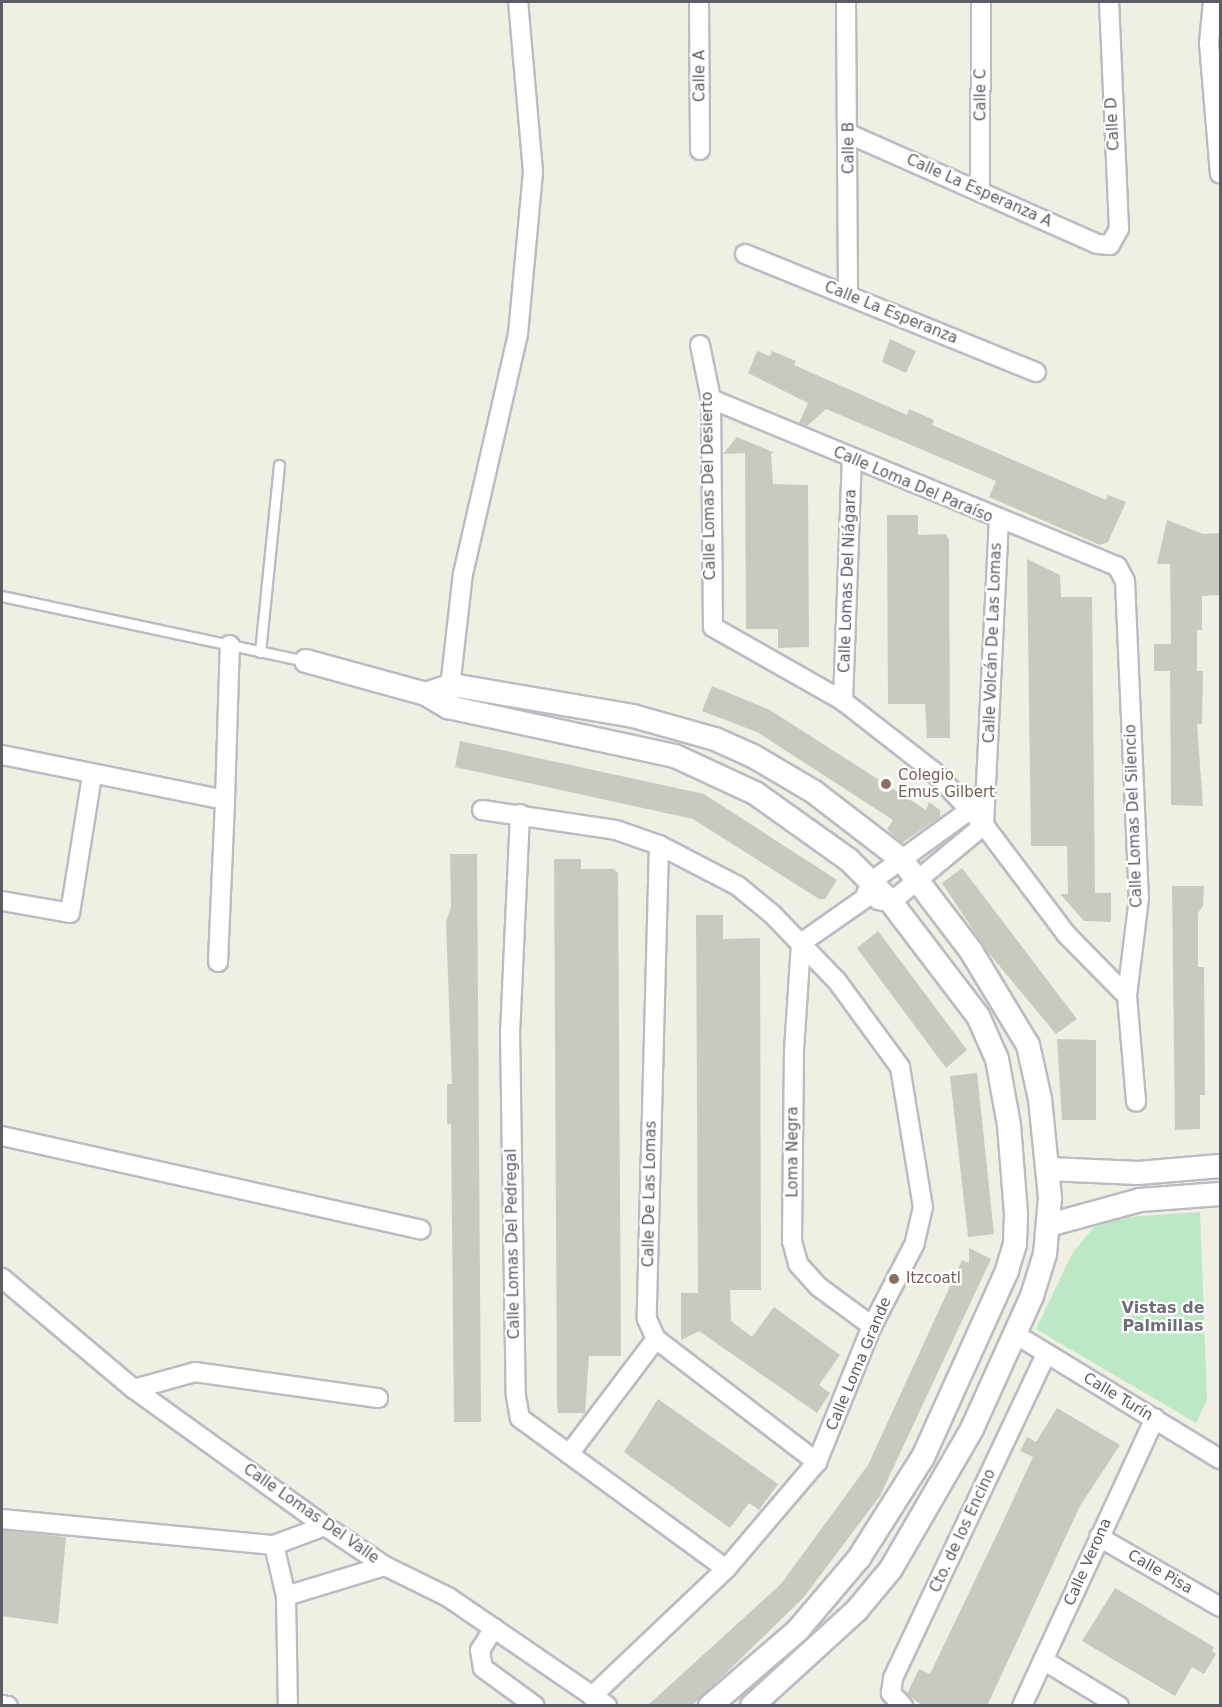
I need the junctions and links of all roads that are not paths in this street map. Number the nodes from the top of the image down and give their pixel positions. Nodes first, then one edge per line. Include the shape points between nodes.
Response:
1 (519, 2) edge
2 (699, 2) edge
3 (846, 2) edge
4 (981, 2) edge
5 (1109, 2) edge
6 (1213, 2) edge
7 (849, 134) junction
8 (700, 150) dead end
9 (1221, 174) edge
10 (980, 189) junction
11 (1110, 245) joint
12 (745, 254) dead end
13 (848, 295) junction
14 (700, 345) dead end
15 (1036, 372) dead end
16 (711, 399) junction
17 (852, 460) junction
18 (279, 465) dead end
19 (999, 521) junction
20 (1117, 567) joint
21 (2, 596) edge
22 (230, 645) junction
23 (260, 652) junction
24 (306, 661) joint
25 (452, 685) junction
26 (426, 693) junction
27 (843, 701) junction
28 (448, 707) junction
29 (2, 755) edge
30 (92, 776) junction
31 (225, 800) junction
32 (988, 800) junction
33 (968, 808) junction
34 (482, 810) dead end
35 (520, 814) junction
36 (984, 825) junction
37 (659, 845) junction
38 (901, 859) junction
39 (919, 881) junction
40 (868, 890) junction
41 (2, 901) edge
42 (891, 902) junction
43 (801, 943) junction
44 (218, 962) dead end
45 (1127, 996) junction
46 (1136, 1102) dead end
47 (2, 1136) edge
48 (1221, 1166) edge
49 (1049, 1169) junction
50 (1221, 1194) edge
51 (1049, 1225) junction
52 (421, 1230) dead end
53 (2, 1278) edge
54 (872, 1326) junction
55 (1015, 1334) junction
56 (656, 1339) junction
57 (1046, 1354) junction
58 (134, 1389) junction
59 (378, 1398) dead end
60 (1155, 1418) junction
61 (569, 1454) junction
62 (1221, 1459) edge
63 (817, 1462) junction
64 (2, 1519) edge
65 (325, 1526) junction
66 (1099, 1537) junction
67 (274, 1545) junction
68 (385, 1566) junction
69 (726, 1569) junction
70 (286, 1596) junction
71 (1221, 1607) edge
72 (494, 1628) junction
73 (1044, 1660) junction
74 (600, 1700) edge
75 (2, 1705) edge
76 (8, 1706) edge
77 (288, 1706) edge
78 (535, 1706) edge
79 (710, 1706) edge
80 (752, 1706) edge
81 (903, 1706) edge
82 (1022, 1706) edge
83 (1119, 1706) edge

1 - 25 street via 533,172 519,323 463,574
2 - 8 street, Calle A
3 - 7 street, Calle B
4 - 10 street, Calle C
5 - 11 street, Calle D via 1119,229
6 - 9 street via 1209,43
7 - 10 street, Calle La Esperanza A
7 - 13 street, Calle B
10 - 11 street, Calle La Esperanza A via 1097,244
12 - 13 street, Calle La Esperanza
13 - 15 street, Calle La Esperanza
14 - 16 street, Calle Lomas Del Desierto
16 - 17 street, Calle Loma Del Paraíso
16 - 27 street, Calle Lomas Del Desierto via 713,627
17 - 19 street, Calle Loma Del Paraíso
17 - 27 street, Calle Lomas Del Niágara
18 - 23 lane
19 - 20 street, Calle Loma Del Paraíso
19 - 32 street, Calle Volcán De Las Lomas
20 - 45 street, Calle Lomas Del Silencio via 1125,581 1139,898
21 - 22 lane
22 - 23 lane
22 - 31 street
23 - 24 lane
24 - 26 street
25 - 26 street
25 - 28 street
25 - 38 street via 633,716 716,739 814,792
26 - 28 street
27 - 33 street via 933,771
28 - 40 street via 675,756 709,768 774,806
29 - 30 street
30 - 31 street
30 - 41 street via 70,913
31 - 44 street
32 - 33 street
32 - 36 street, Calle Volcán De Las Lomas
33 - 36 street
33 - 38 street
34 - 35 street, Calle Loma Grande
35 - 37 street, Calle Loma Grande via 616,830
35 - 61 street, Calle Lomas Del Pedregal via 510,1032 516,1396 520,1418
36 - 39 street
36 - 45 street via 1066,934
37 - 43 street, Calle Loma Grande via 738,886
37 - 56 street, Calle De Las Lomas via 647,1319
38 - 39 street
38 - 40 street
39 - 42 street
39 - 49 street via 971,951 1028,1045
40 - 42 street
40 - 43 street
42 - 79 street via 978,1016 997,1059 1009,1125 1015,1244 923,1457 859,1557 798,1630
43 - 54 street, Loma Negra via 794,1050 792,1241 798,1264 819,1287
43 - 54 street, Calle Loma Grande via 876,1032 900,1067 908,1095 923,1207 915,1243
45 - 46 street, Calle Lomas Del Silencio
47 - 52 street
48 - 49 street via 1137,1173
49 - 51 street
50 - 51 street via 1140,1200
51 - 55 street via 1045,1254
53 - 58 street, Calle Lomas Del Valle
54 - 63 street, Calle Loma Grande
55 - 57 street, Calle Turín
55 - 80 street via 944,1482 891,1569 857,1610
56 - 61 street
56 - 63 street
57 - 60 street, Calle Turín
57 - 81 street, Cto. de los Encino via 893,1678 891,1693
58 - 59 street via 195,1372
58 - 65 street, Calle Lomas Del Valle
60 - 62 street, Calle Turín
60 - 66 street, Calle Verona
61 - 69 street, Calle Lomas Del Pedregal
63 - 69 street, Calle Loma Grande
64 - 67 street
65 - 67 street
65 - 68 street, Calle Lomas Del Valle
66 - 71 street, Calle Pisa
66 - 73 street, Calle Verona
67 - 70 street
68 - 70 street
68 - 72 street, Calle Lomas Del Valle
69 - 74 street, Calle Loma Grande
70 - 77 street
72 - 74 street
72 - 78 street via 480,1650 483,1668
73 - 82 street, Calle Verona
73 - 83 street
75 - 76 street

